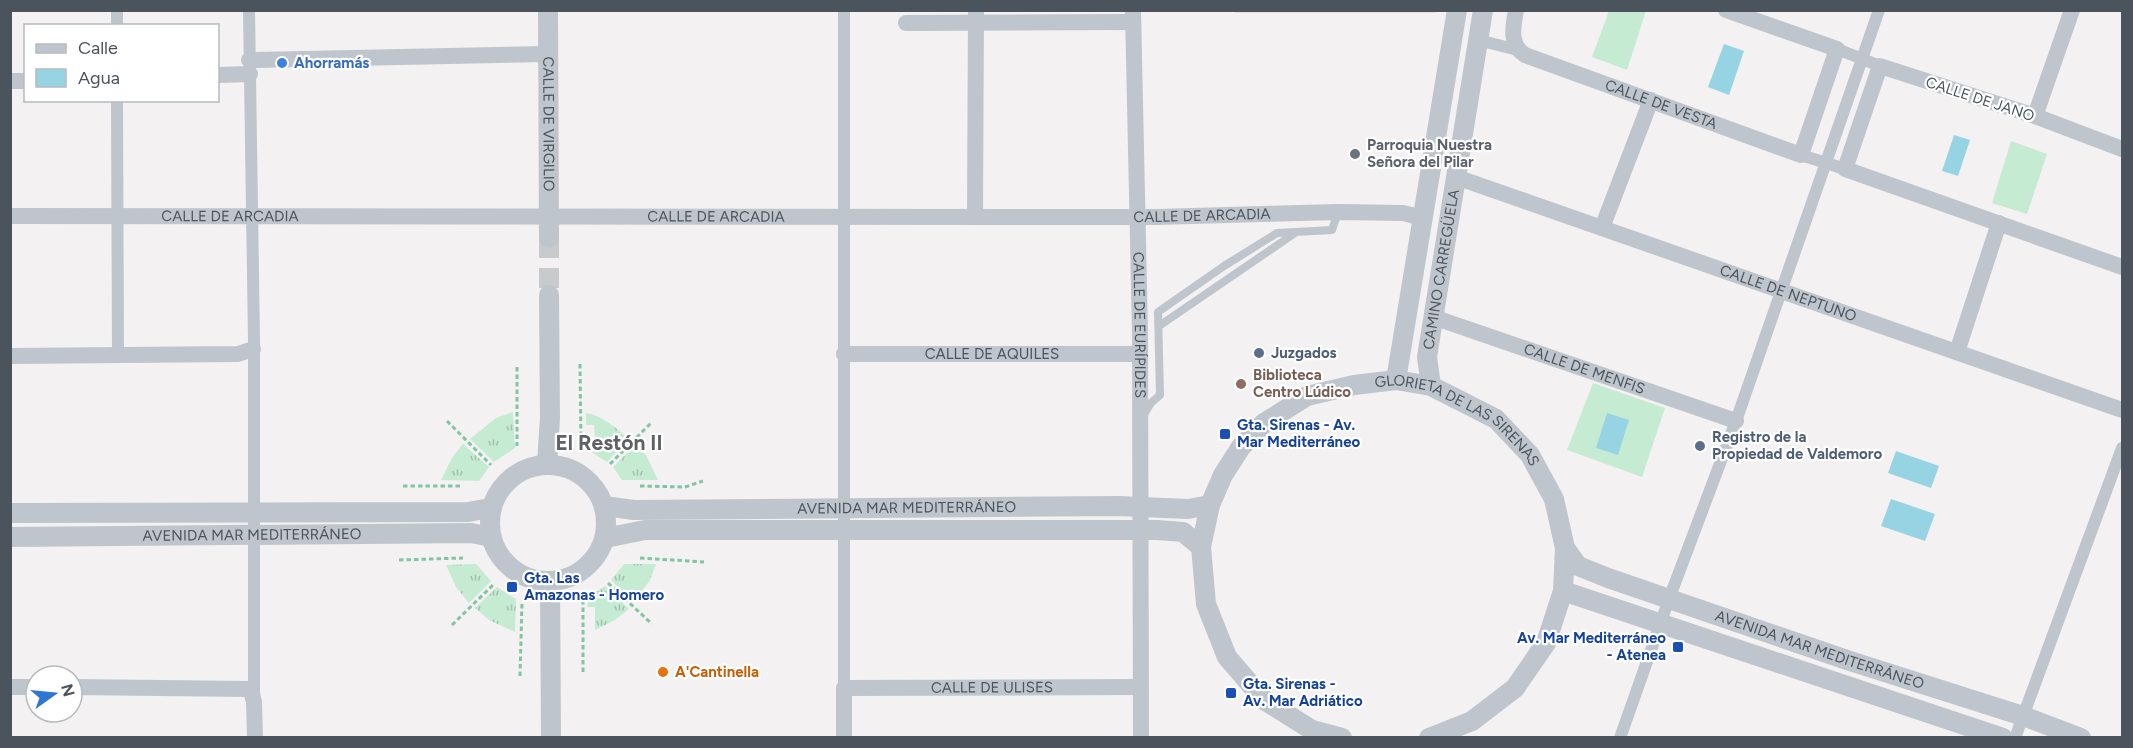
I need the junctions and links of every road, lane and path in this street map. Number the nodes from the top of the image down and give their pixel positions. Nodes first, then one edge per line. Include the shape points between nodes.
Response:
1 (249, 10) edge
2 (548, 10) edge
3 (844, 10) edge
4 (1457, 10) edge
5 (1483, 10) edge
6 (1516, 10) edge
7 (1726, 10) edge
8 (1879, 10) edge
9 (2072, 10) edge
10 (1133, 16) edge
11 (976, 17) edge
12 (906, 23) dead end
13 (1478, 40) junction
14 (1518, 50) junction
15 (1837, 50) junction
16 (548, 54) junction
17 (1862, 59) junction
18 (1880, 66) junction
19 (249, 67) junction
20 (219, 75) edge
21 (1652, 100) junction
22 (117, 102) edge
23 (2036, 116) junction
24 (2122, 149) edge
25 (1801, 155) junction
26 (1826, 163) junction
27 (1845, 169) junction
28 (1456, 177) junction
29 (1338, 212) junction
30 (10, 216) edge
31 (118, 216) junction
32 (251, 216) junction
33 (550, 217) junction
34 (844, 217) junction
35 (975, 217) junction
36 (1137, 217) junction
37 (1423, 218) junction
38 (1999, 223) junction
39 (1602, 228) junction
40 (549, 238) tunnel mouth
41 (2122, 267) edge
42 (1780, 289) junction
43 (549, 295) tunnel mouth
44 (1433, 317) junction
45 (253, 349) junction
46 (1957, 352) junction
47 (844, 354) junction
48 (1140, 354) junction
49 (118, 355) junction
50 (10, 356) edge
51 (580, 364) dead end
52 (517, 367) dead end
53 (1396, 380) junction
54 (1431, 386) junction
55 (2122, 410) edge
56 (447, 421) dead end
57 (1736, 421) junction
58 (652, 422) dead end
59 (1140, 422) junction
60 (517, 446) dead end
61 (581, 446) dead end
62 (2122, 448) edge
63 (547, 463) junction
64 (610, 464) dead end
65 (491, 465) dead end
66 (703, 481) dead end
67 (404, 486) dead end
68 (461, 486) dead end
69 (640, 486) dead end
70 (1209, 505) junction
71 (604, 506) junction
72 (1140, 506) junction
73 (490, 508) junction
74 (10, 513) edge
75 (845, 519) junction
76 (255, 523) junction
77 (1140, 530) junction
78 (10, 537) edge
79 (491, 537) junction
80 (605, 538) junction
81 (1201, 547) junction
82 (1564, 548) junction
83 (463, 558) dead end
84 (640, 558) dead end
85 (399, 560) dead end
86 (704, 562) dead end
87 (550, 582) junction
88 (608, 583) dead end
89 (494, 584) dead end
90 (1563, 591) junction
91 (1669, 599) junction
92 (583, 600) dead end
93 (522, 602) dead end
94 (1661, 623) junction
95 (652, 624) dead end
96 (452, 625) dead end
97 (583, 675) dead end
98 (520, 676) dead end
99 (84, 687) edge
100 (1140, 687) junction
101 (844, 688) junction
102 (254, 702) junction
103 (2023, 716) junction
104 (1316, 734) edge
105 (255, 738) edge
106 (551, 738) edge
107 (844, 738) edge
108 (1141, 738) edge
109 (1342, 738) edge
110 (1430, 738) edge
111 (1620, 738) edge
112 (2003, 738) edge
113 (2015, 738) edge
114 (2081, 738) edge

1 - 19 street
2 - 16 street, CALLE DE VIRGILIO
3 - 34 street
4 - 37 street
5 - 13 street, CAMINO CARREGÜELA
6 - 14 street via 1513,26
7 - 15 street, CALLE DE JANO
8 - 17 street
9 - 23 street
10 - 11 street
10 - 36 street, CALLE DE EURÍPIDES
11 - 12 street
11 - 35 street
13 - 14 street
13 - 28 street, CAMINO CARREGÜELA
14 - 21 street, CALLE DE VESTA
15 - 17 street, CALLE DE JANO
15 - 25 street
16 - 19 street
16 - 33 street, CALLE DE VIRGILIO
17 - 18 street, CALLE DE JANO
17 - 26 street
18 - 23 street, CALLE DE JANO
18 - 27 street
19 - 20 street
19 - 32 street
21 - 25 street, CALLE DE VESTA
21 - 39 street
22 - 31 street
23 - 24 street, CALLE DE JANO
25 - 26 street, CALLE DE VESTA
26 - 27 street, CALLE DE VESTA
26 - 42 street
27 - 38 street, CALLE DE VESTA
28 - 39 street, CALLE DE NEPTUNO
28 - 44 street, CAMINO CARREGÜELA
29 - 36 street, CALLE DE ARCADIA
29 - 37 street, CALLE DE ARCADIA via 1403,213
29 - 59 lane via 1332,230 1295,233 1158,326 1160,395
30 - 31 street, CALLE DE ARCADIA
31 - 32 street, CALLE DE ARCADIA
31 - 49 street
32 - 33 street, CALLE DE ARCADIA
32 - 45 street
33 - 34 street, CALLE DE ARCADIA
33 - 40 street, CALLE DE VIRGILIO
34 - 35 street, CALLE DE ARCADIA
34 - 47 street
35 - 36 street, CALLE DE ARCADIA
36 - 48 street, CALLE DE EURÍPIDES
37 - 53 street
38 - 41 street, CALLE DE VESTA
38 - 46 street
39 - 42 street, CALLE DE NEPTUNO
42 - 46 street, CALLE DE NEPTUNO
42 - 57 street
43 - 63 street
44 - 54 street, CAMINO CARREGÜELA via 1427,357
44 - 57 street, CALLE DE MENFIS
45 - 49 street via 238,354
45 - 76 street
46 - 55 street, CALLE DE NEPTUNO
47 - 48 street, CALLE DE AQUILES
47 - 75 street
48 - 59 street, CALLE DE EURÍPIDES
49 - 50 street
51 - 61 path
52 - 60 path
53 - 54 street, GLORIETA DE LAS SIRENAS
53 - 70 street, GLORIETA DE LAS SIRENAS via 1354,384 1307,396 1264,423 1241,447
54 - 82 street, GLORIETA DE LAS SIRENAS via 1496,419 1530,455 1554,499
56 - 65 path
57 - 91 street
58 - 64 path
59 - 72 street, CALLE DE EURÍPIDES
62 - 103 street
63 - 71 street via 572,468 592,484
63 - 73 street via 522,469 502,485
66 - 69 path via 685,487
67 - 68 path
70 - 72 street, AVENIDA MAR MEDITERRÁNEO via 1188,509
70 - 81 street, GLORIETA DE LAS SIRENAS
71 - 75 street, AVENIDA MAR MEDITERRÁNEO
71 - 80 street
72 - 75 street, AVENIDA MAR MEDITERRÁNEO
72 - 77 street, CALLE DE EURÍPIDES
73 - 76 street, AVENIDA MAR MEDITERRÁNEO
73 - 79 street
74 - 76 street, AVENIDA MAR MEDITERRÁNEO
75 - 77 street, AVENIDA MAR MEDITERRÁNEO
75 - 80 street, AVENIDA MAR MEDITERRÁNEO via 645,530
75 - 101 street
76 - 78 street, AVENIDA MAR MEDITERRÁNEO
76 - 79 street, AVENIDA MAR MEDITERRÁNEO
76 - 102 street
77 - 81 street, AVENIDA MAR MEDITERRÁNEO via 1183,532
77 - 100 street, CALLE DE EURÍPIDES
79 - 87 street via 507,565 534,580
80 - 87 street via 585,568
81 - 104 street, GLORIETA DE LAS SIRENAS via 1206,604 1227,657 1264,700
82 - 90 street, GLORIETA DE LAS SIRENAS
82 - 91 street, AVENIDA MAR MEDITERRÁNEO via 1578,566
83 - 85 path
84 - 86 path
87 - 106 street
88 - 95 path
89 - 96 path
90 - 94 street, AVENIDA MAR MEDITERRÁNEO
90 - 110 street, GLORIETA DE LAS SIRENAS via 1546,643 1515,688 1472,721
91 - 94 street
91 - 103 street, AVENIDA MAR MEDITERRÁNEO
92 - 97 path
93 - 98 path
94 - 111 street
94 - 112 street, AVENIDA MAR MEDITERRÁNEO
99 - 102 street via 245,689 251,690
100 - 101 street, CALLE DE ULISES
100 - 108 street, CALLE DE EURÍPIDES
101 - 107 street
102 - 105 street
103 - 113 street
103 - 114 street, AVENIDA MAR MEDITERRÁNEO
104 - 109 street, GLORIETA DE LAS SIRENAS

